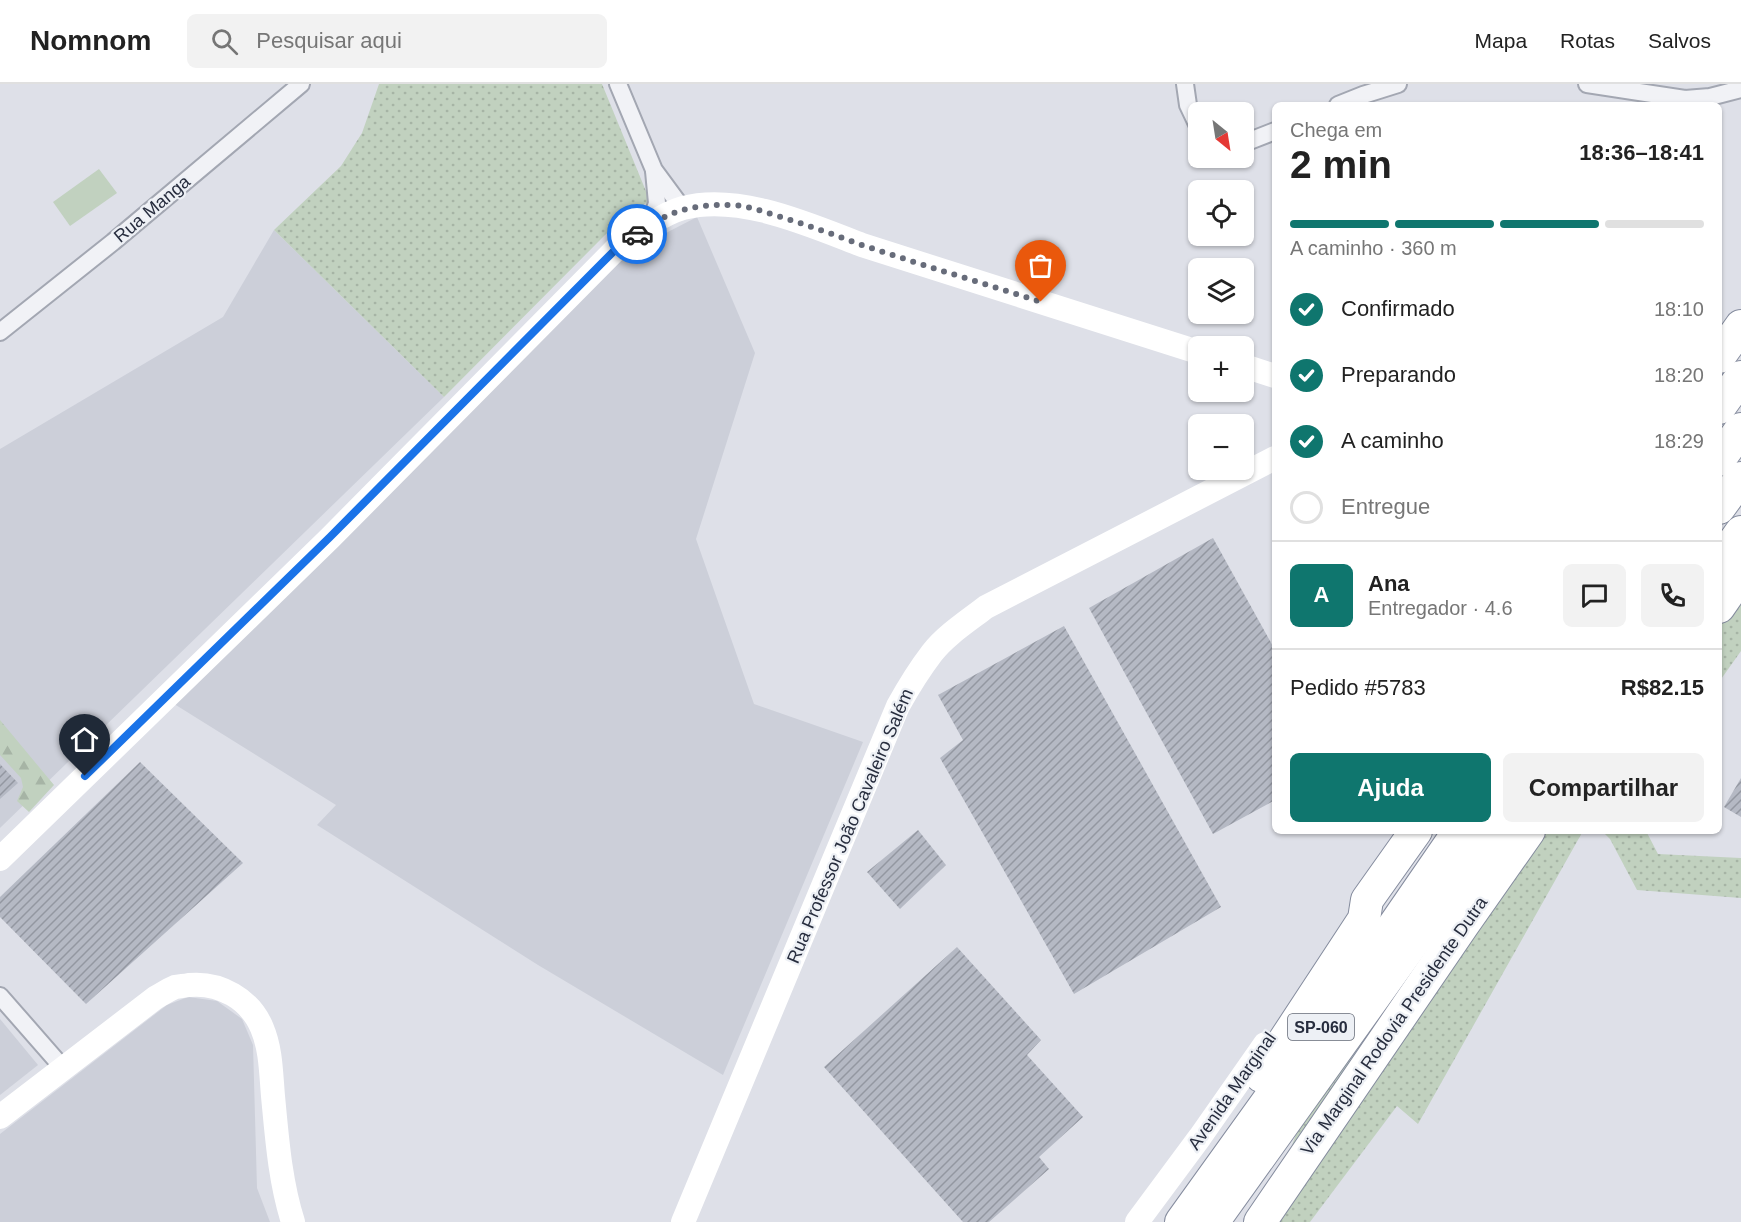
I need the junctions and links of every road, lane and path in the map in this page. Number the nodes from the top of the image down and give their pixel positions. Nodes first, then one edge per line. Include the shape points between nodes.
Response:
1 (301, 84) edge
2 (618, 84) edge
3 (1185, 84) edge
4 (1398, 84) edge
5 (1587, 84) edge
6 (1741, 89) edge
7 (1706, 90) edge
8 (1346, 102) edge
9 (1188, 105) edge
10 (1272, 132) edge
11 (1254, 139) edge
12 (654, 170) junction
13 (682, 208) junction
14 (650, 224) junction
15 (1741, 326) edge
16 (0, 332) edge
17 (1188, 349) edge
18 (1722, 353) edge
19 (1254, 369) edge
20 (1272, 375) edge
21 (1741, 377) edge
22 (1722, 404) edge
23 (1741, 429) edge
24 (1722, 456) edge
25 (1270, 459) edge
26 (1741, 478) edge
27 (1722, 504) edge
28 (1741, 532) edge
29 (1735, 574) edge
30 (1722, 601) edge
31 (1413, 834) edge
32 (1457, 834) edge
33 (1491, 834) edge
34 (1527, 834) edge
35 (0, 859) edge
36 (1367, 900) junction
37 (0, 996) edge
38 (63, 1068) junction
39 (0, 1117) edge
40 (293, 1222) edge
41 (683, 1222) edge
42 (1137, 1222) edge
43 (1165, 1222) edge
44 (1181, 1222) edge
45 (1213, 1222) edge
46 (1260, 1222) edge

1 - 16 street, Rua Manga
2 - 12 street
3 - 9 street
4 - 8 street
5 - 7 street via 1685,99
6 - 7 street
10 - 11 street
12 - 13 street
12 - 14 street via 657,203
13 - 14 main road
13 - 17 main road via 752,208
14 - 35 main road via 616,249 330,537
15 - 18 highway
19 - 20 main road
21 - 22 highway
23 - 24 highway
25 - 41 main road, Rua Professor João Cavaleiro Salém via 986,607 933,652 894,716
26 - 27 highway
28 - 29 highway
29 - 30 highway
31 - 36 highway
32 - 44 highway, SP-060
33 - 45 highway, SP-060
34 - 46 highway, Via Marginal Rodovia Presidente Dutra
36 - 42 main road, Avenida Marginal
36 - 43 highway via 1364,919
37 - 38 street
38 - 39 main road
38 - 40 main road via 155,998 176,987 198,984 236,996 253,1011 270,1056 279,1160

